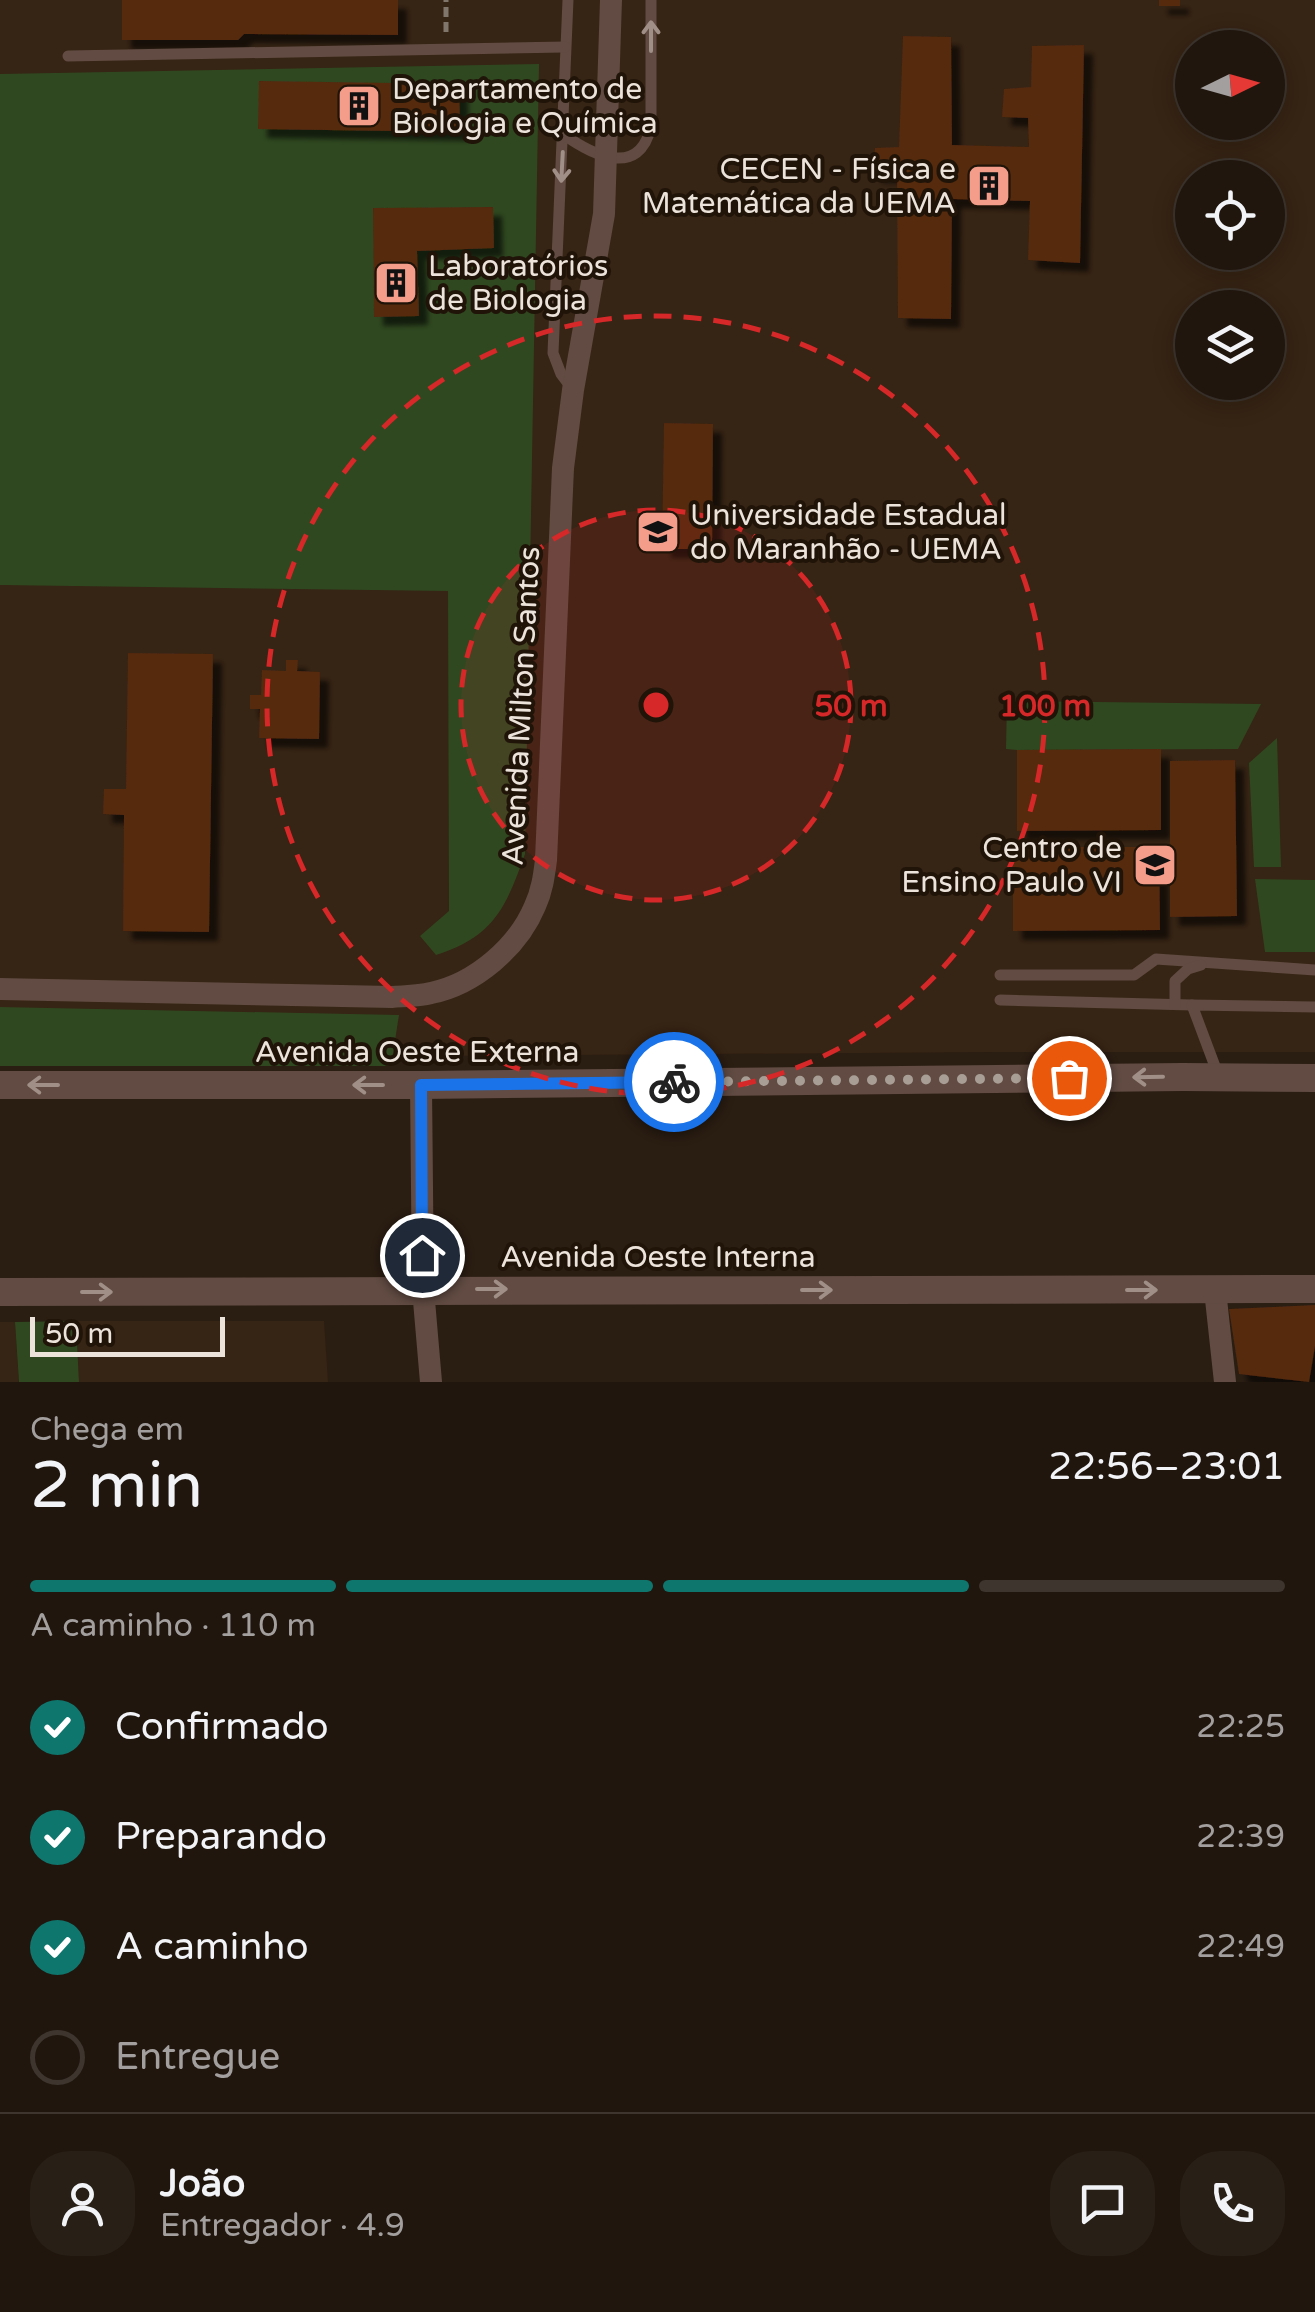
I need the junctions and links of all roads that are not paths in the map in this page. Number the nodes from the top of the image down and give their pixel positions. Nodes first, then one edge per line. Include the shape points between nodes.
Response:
1 (568, 0) edge
2 (611, 0) edge
3 (651, 0) edge
4 (566, 47) junction
5 (68, 56) dead end
6 (563, 134) junction
7 (608, 157) junction
8 (574, 390) junction
9 (1210, 963) junction
10 (1315, 970) edge
11 (1000, 975) dead end
12 (0, 989) edge
13 (1000, 1000) dead end
14 (1175, 1004) junction
15 (1192, 1005) junction
16 (1315, 1008) edge
17 (1219, 1077) junction
18 (1315, 1078) edge
19 (0, 1085) edge
20 (421, 1085) junction
21 (422, 1289) junction
22 (1215, 1290) junction
23 (1315, 1290) edge
24 (0, 1292) edge
25 (432, 1382) edge
26 (1225, 1382) edge

1 - 4 lane
2 - 7 street, Avenida Milton Santos
7 -> 3 lane via 638,152 649,136
4 - 5 lane
4 - 6 lane
6 - 7 lane
6 -> 8 lane via 553,353
7 - 8 street, Avenida Milton Santos
8 - 12 street, Avenida Milton Santos via 562,468 546,860 536,904 505,950 468,979 431,994
9 - 10 lane
9 - 11 lane via 1156,959 1134,976
9 - 14 lane via 1188,968 1175,980
13 - 14 lane
14 - 15 lane
15 - 16 lane
15 - 17 lane
17 - 18 street, Avenida Oeste Externa
17 -> 20 street, Avenida Oeste Externa
20 -> 19 street, Avenida Oeste Externa
20 - 21 street
21 -> 22 street, Avenida Oeste Interna
24 -> 21 street, Avenida Oeste Interna
21 - 25 street
22 - 23 street, Avenida Oeste Interna
22 - 26 street

